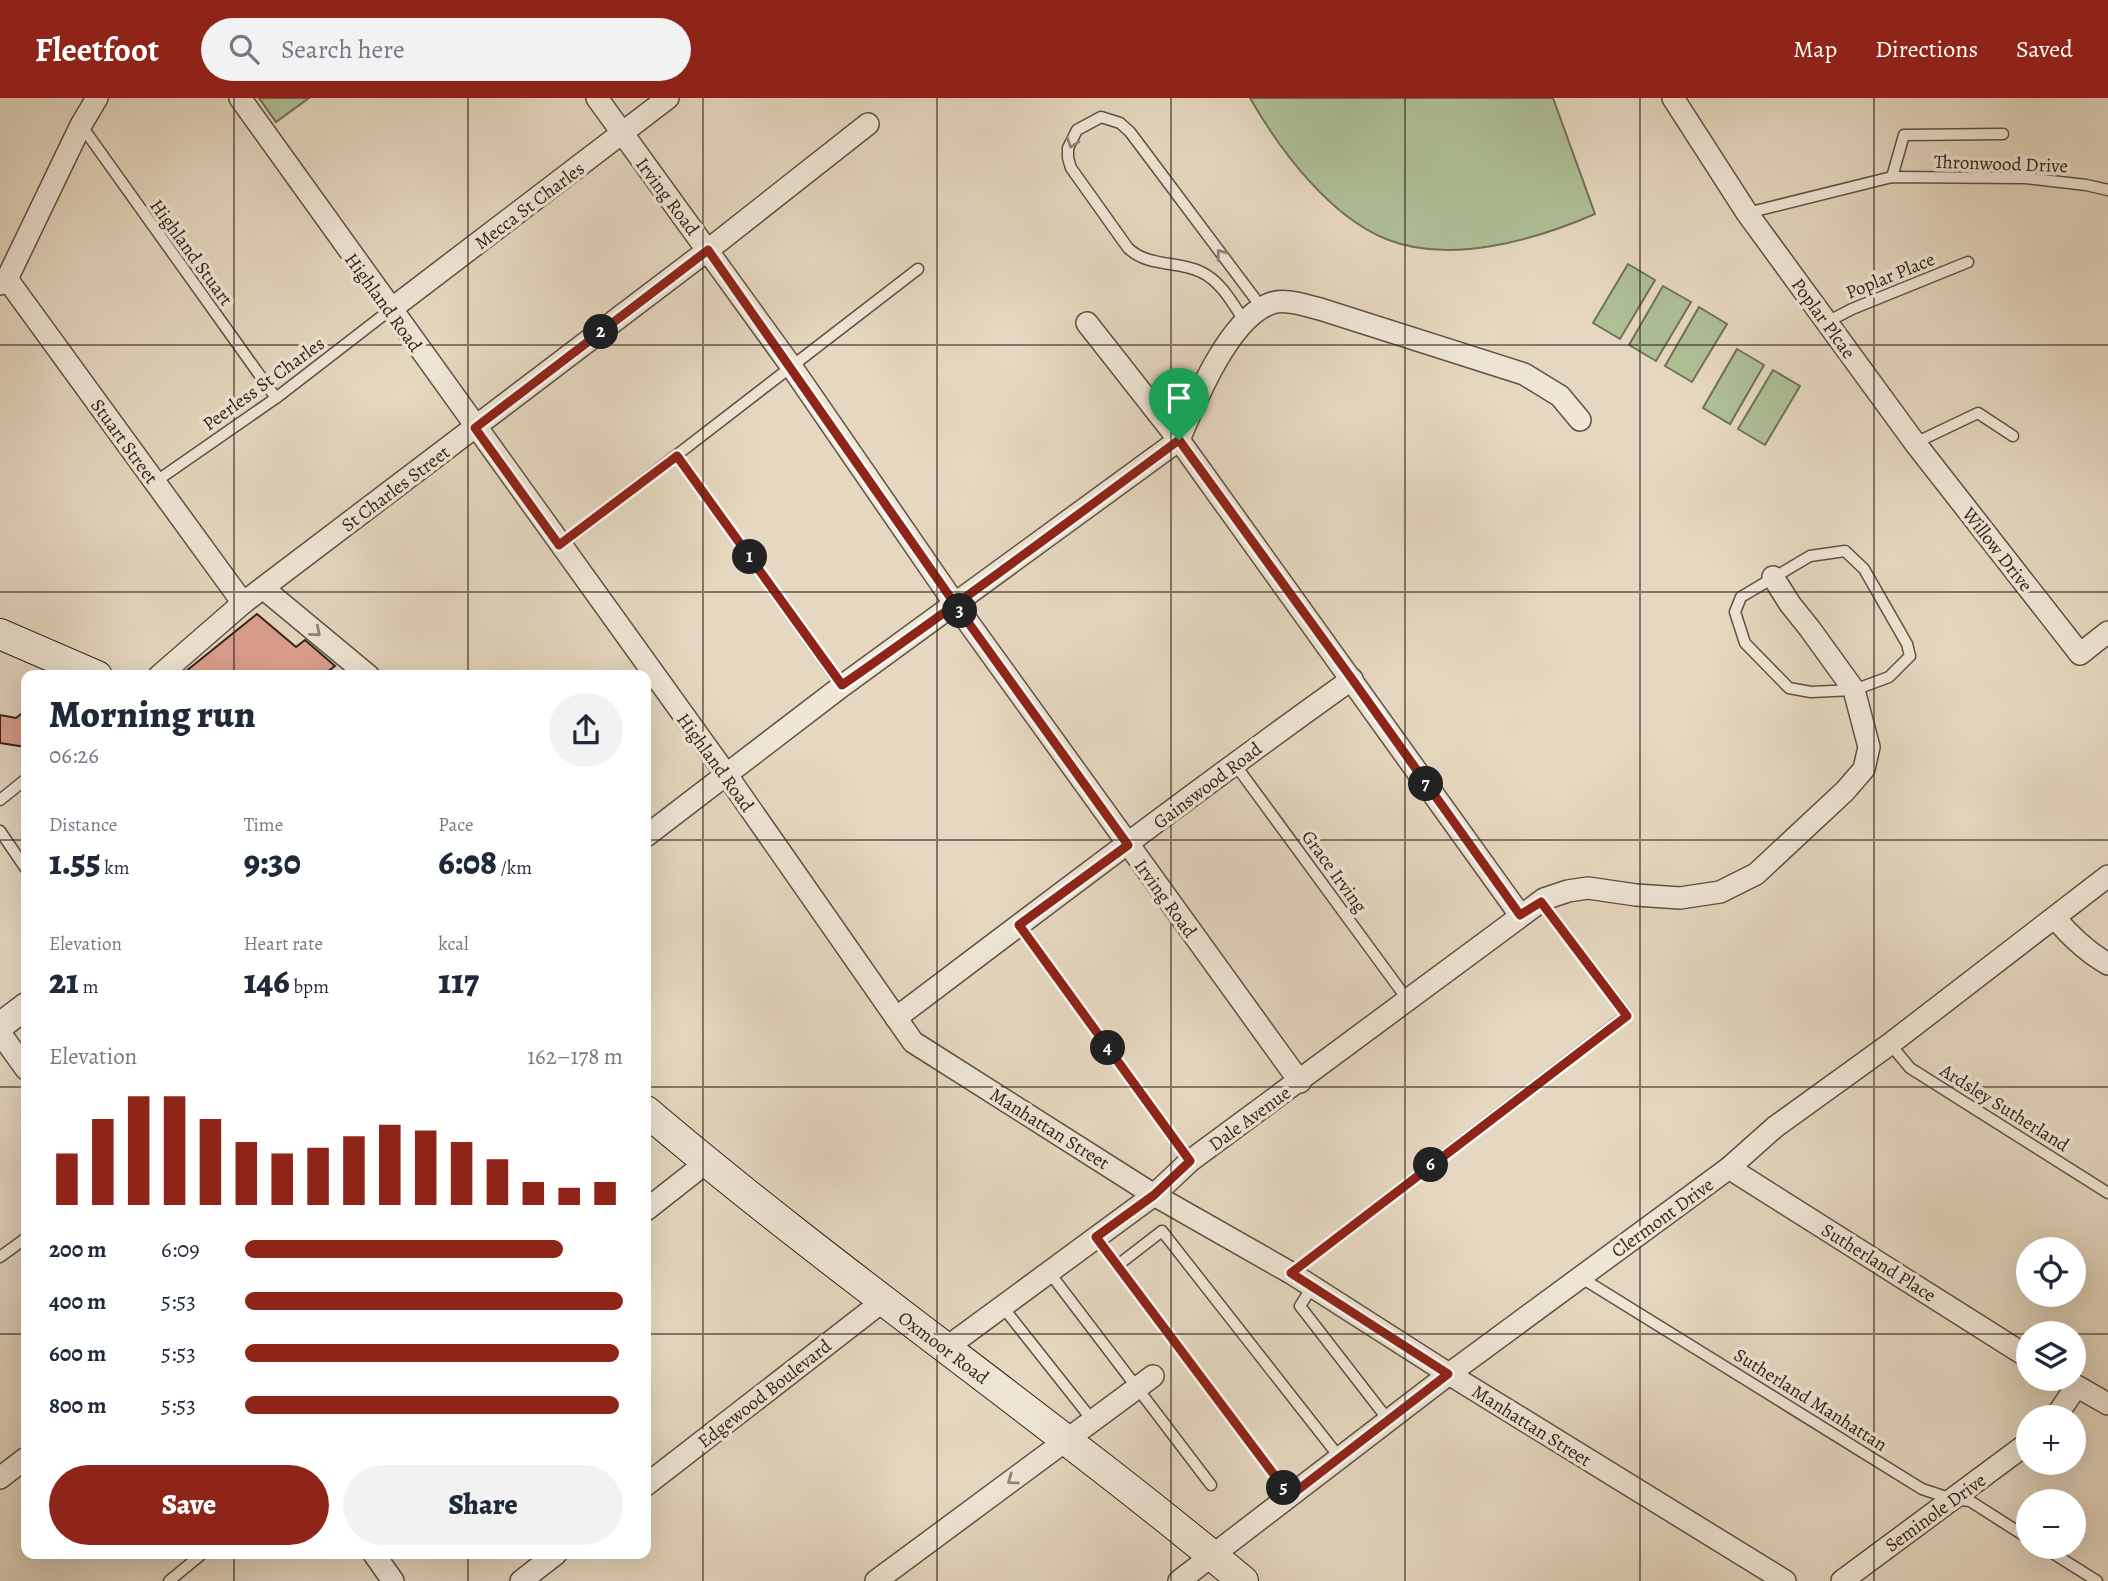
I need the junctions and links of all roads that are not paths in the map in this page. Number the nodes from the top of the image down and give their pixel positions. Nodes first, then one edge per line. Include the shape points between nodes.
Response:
1 (97, 98) edge
2 (240, 98) edge
3 (597, 98) edge
4 (668, 98) edge
5 (1673, 98) edge
6 (868, 124) dead end
7 (81, 125) junction
8 (2003, 134) dead end
9 (622, 135) junction
10 (1892, 177) junction
11 (2108, 190) edge
12 (1747, 213) junction
13 (708, 250) junction
14 (1968, 262) dead end
15 (918, 269) dead end
16 (4, 281) edge
17 (390, 310) junction
18 (1253, 315) junction
19 (1827, 322) junction
20 (1087, 323) dead end
21 (791, 366) junction
22 (276, 398) junction
23 (1580, 420) dead end
24 (475, 428) junction
25 (2013, 436) dead end
26 (1179, 440) junction
27 (1915, 443) junction
28 (677, 456) junction
29 (155, 482) junction
30 (559, 545) junction
31 (1773, 577) junction
32 (263, 588) junction
33 (243, 603) junction
34 (955, 604) junction
35 (2108, 632) edge
36 (0, 634) edge
37 (83, 670) edge
38 (166, 670) edge
39 (362, 670) edge
40 (650, 670) edge
41 (651, 671) edge
42 (1352, 679) junction
43 (842, 685) junction
44 (1854, 690) junction
45 (1234, 763) junction
46 (726, 774) junction
47 (21, 783) edge
48 (0, 800) edge
49 (0, 831) edge
50 (651, 832) edge
51 (1128, 845) junction
52 (21, 862) edge
53 (2108, 876) edge
54 (1541, 902) junction
55 (1520, 915) junction
56 (2055, 918) junction
57 (1019, 925) junction
58 (2108, 964) edge
59 (1408, 999) junction
60 (21, 1010) edge
61 (896, 1018) junction
62 (0, 1026) edge
63 (0, 1033) edge
64 (1890, 1044) junction
65 (21, 1062) edge
66 (1300, 1082) junction
67 (651, 1117) edge
68 (1190, 1161) junction
69 (707, 1163) junction
70 (1729, 1168) junction
71 (2108, 1193) edge
72 (1154, 1195) junction
73 (651, 1206) edge
74 (1096, 1237) junction
75 (21, 1242) edge
76 (0, 1257) edge
77 (1118, 1265) junction
78 (1049, 1272) junction
79 (1291, 1273) junction
80 (1580, 1277) junction
81 (1312, 1287) junction
82 (883, 1301) junction
83 (1002, 1306) junction
84 (946, 1348) junction
85 (2016, 1349) edge
86 (1448, 1374) junction
87 (1145, 1382) junction
88 (2084, 1391) edge
89 (2108, 1404) edge
90 (1093, 1421) junction
91 (1389, 1421) junction
92 (1067, 1440) junction
93 (2016, 1452) edge
94 (1340, 1458) junction
95 (21, 1462) edge
96 (0, 1478) edge
97 (651, 1481) edge
98 (1211, 1485) dead end
99 (1290, 1496) junction
100 (1952, 1499) junction
101 (2016, 1530) edge
102 (1213, 1555) junction
103 (196, 1559) edge
104 (378, 1559) edge
105 (550, 1559) edge
106 (2062, 1559) edge
107 (169, 1581) edge
108 (393, 1581) edge
109 (522, 1581) edge
110 (876, 1581) edge
111 (1178, 1581) edge
112 (1243, 1581) edge
113 (1785, 1581) edge
114 (1842, 1581) edge
115 (2097, 1581) edge

1 - 7 street
2 - 17 street, Highland Road
3 - 9 street, Irving Road
4 - 9 street, Mecca St Charles
5 - 12 street, Poplar Plcae
6 - 13 street, St Charles Street
7 - 16 street
7 - 22 lane, Highland Stuart
8 - 10 lane, Thronwood Drive via 1904,135
9 - 13 street, Irving Road
9 - 17 street, Mecca St Charles
10 - 11 lane, Thronwood Drive via 2025,178
10 - 12 lane, Thronwood Drive
12 - 19 street, Poplar Plcae
13 - 21 street, Irving Road
13 - 24 street, St Charles Street
14 - 19 lane, Poplar Place
15 - 21 lane
16 - 29 street, Stuart Street
17 - 22 lane, Peerless St Charles
17 - 24 street, Highland Road
18 -> 18 lane via 1130,132 1101,117 1077,130 1068,148 1071,168 1128,248 1138,258 1202,272
18 - 23 street via 1268,304 1293,302 1524,374 1560,396
18 - 26 street via 1221,352
19 - 27 street, Poplar Plcae
20 - 26 street
21 - 28 lane
21 - 34 street, Irving Road
22 - 29 lane, Peerless St Charles
24 - 30 street, Highland Road
24 - 32 street, St Charles Street
25 - 27 lane via 1978,413
26 - 34 street
26 - 42 street
27 - 35 street, Willow Drive via 2080,654
28 - 30 lane
28 - 43 lane
29 - 33 street, Stuart Street
30 - 40 street, Highland Road
31 - 44 street
31 - 44 lane via 1741,597 1735,612 1745,642 1789,688
31 - 44 lane via 1810,556 1845,551 1864,569 1908,644 1910,656 1889,677
32 - 33 street, St Charles Street
32 -> 39 street
33 - 38 street, St Charles Street
34 - 43 street
34 - 51 street, Irving Road
36 - 37 main road
41 - 46 street, Highland Road
42 - 45 street, Gainswood Road
42 - 55 street
43 - 46 street
44 - 54 street, Dale Avenue via 1869,747 1864,769 1756,874 1720,892 1680,898 1588,888
45 - 51 street, Gainswood Road
45 - 59 lane, Grace Irving
46 - 50 street
46 - 61 street, Highland Road
47 - 48 lane
49 - 52 lane
51 - 57 street, Gainswood Road
51 - 66 street, Irving Road
53 - 56 street, Clermont Drive
54 - 55 street, Dale Avenue
54 - 79 lane via 1627,1016
55 - 59 street, Dale Avenue
56 - 58 street via 2071,937
56 - 64 street, Clermont Drive
57 - 61 street, Gainswood Road
57 - 68 lane
59 - 66 street, Dale Avenue
60 - 62 street
61 - 72 street, Manhattan Street via 914,1042
63 - 65 street
64 - 70 street, Clermont Drive via 1775,1127
64 - 71 lane, Ardsley Sutherland via 1910,1068
66 - 68 street, Dale Avenue
67 - 69 main road, Oxmoor Road
68 - 72 street, Dale Avenue
69 - 73 street
69 - 82 main road, Oxmoor Road
70 - 80 street, Clermont Drive
70 - 85 street, Sutherland Place
72 - 74 street, Dale Avenue
72 - 79 street, Manhattan Street
74 - 77 lane
74 - 78 street, Dale Avenue
75 - 76 lane
77 - 94 lane via 1162,1231
77 - 99 lane
78 - 83 street, Dale Avenue
78 - 87 lane
79 - 81 street, Manhattan Street
80 - 86 street, Clermont Drive
80 - 100 lane, Sutherland Manhattan via 1922,1489
81 - 86 street, Manhattan Street
81 - 91 lane via 1300,1306
82 - 84 main road, Oxmoor Road
82 - 97 street, Edgewood Boulevard
83 - 84 street, Dale Avenue
83 - 90 lane
84 - 92 main road, Oxmoor Road
86 - 91 street, Clermont Drive
86 - 113 street, Manhattan Street
87 - 90 street
87 - 98 lane
88 - 89 street
90 - 92 street
91 - 94 street, Clermont Drive
92 - 102 main road, Oxmoor Road
92 -> 110 street
93 - 100 street, Seminole Drive
94 - 99 street, Clermont Drive
95 - 96 street
99 - 102 street, Clermont Drive
100 - 101 lane, Sutherland Manhattan via 1970,1501
100 - 114 street, Seminole Drive
102 - 111 street, Clermont Drive
102 - 112 main road, Oxmoor Road
103 - 107 lane
104 - 108 street
105 - 109 street
106 - 115 lane

